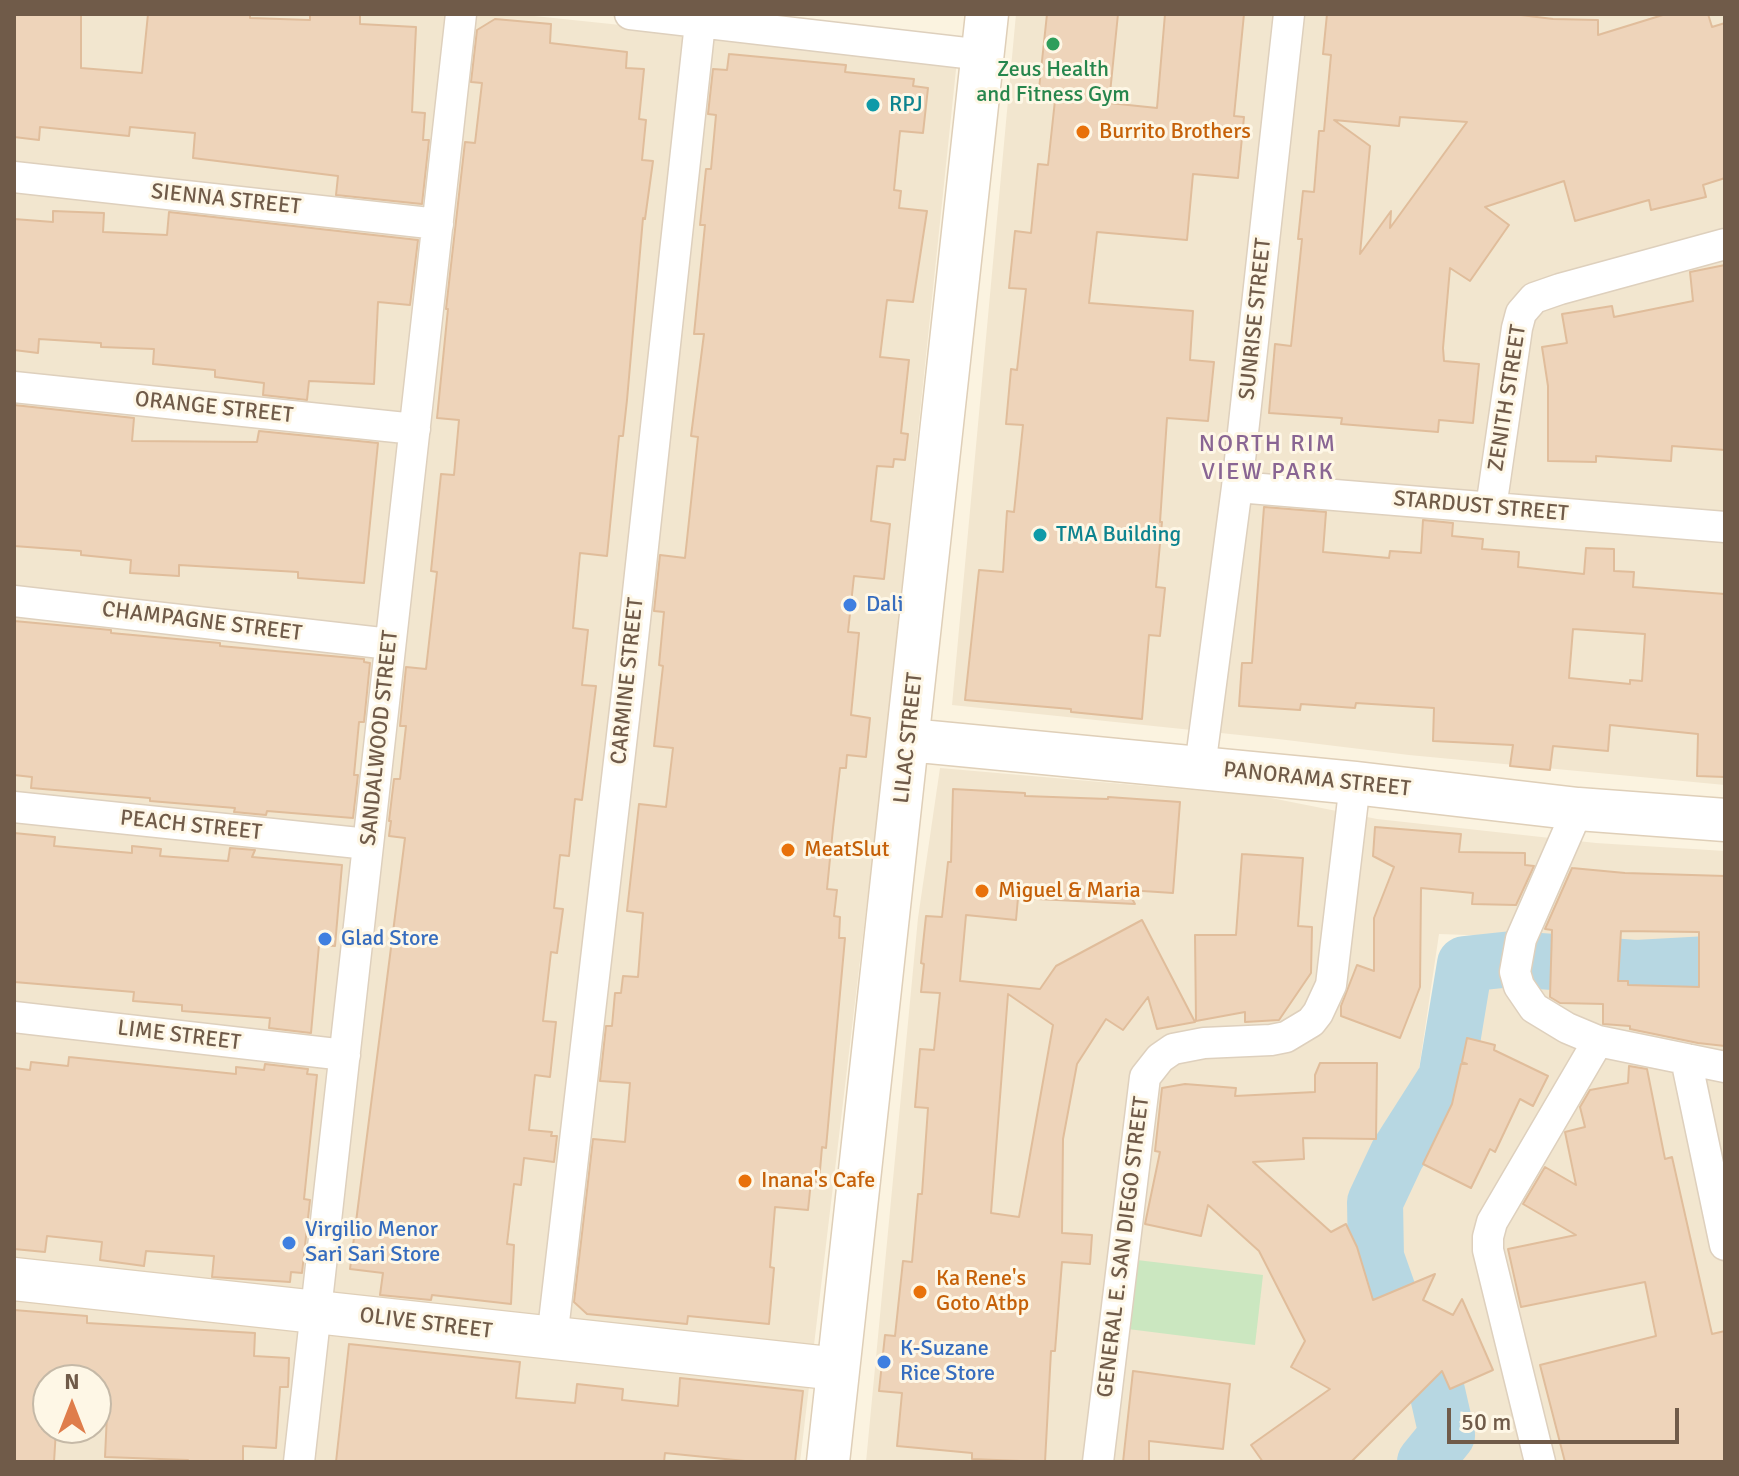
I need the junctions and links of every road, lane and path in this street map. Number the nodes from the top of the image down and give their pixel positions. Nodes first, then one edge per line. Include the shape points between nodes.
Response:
1 (461, 14) edge
2 (630, 14) edge
3 (987, 14) edge
4 (1289, 14) edge
5 (700, 23) junction
6 (983, 55) junction
7 (14, 177) edge
8 (438, 224) junction
9 (1725, 244) edge
10 (14, 387) edge
11 (415, 429) junction
12 (1237, 487) junction
13 (1491, 508) junction
14 (1725, 527) edge
15 (14, 601) edge
16 (390, 644) junction
17 (909, 740) junction
18 (1200, 767) junction
19 (1355, 783) junction
20 (14, 807) edge
21 (1578, 809) junction
22 (1725, 820) edge
23 (368, 844) junction
24 (14, 1017) edge
25 (1598, 1041) junction
26 (345, 1055) junction
27 (1686, 1059) junction
28 (1725, 1067) edge
29 (1725, 1245) edge
30 (14, 1279) edge
31 (316, 1311) junction
32 (552, 1339) junction
33 (838, 1369) junction
34 (299, 1462) edge
35 (828, 1462) edge
36 (1098, 1462) edge
37 (1540, 1462) edge

1 - 8 street, SANDALWOOD STREET
2 - 5 street
3 - 6 street, LILAC STREET
4 - 12 street, SUNRISE STREET
5 - 6 street
5 - 32 street, CARMINE STREET
6 - 17 street, LILAC STREET
7 - 8 street, SIENNA STREET
8 - 11 street, SANDALWOOD STREET
9 - 13 street, ZENITH STREET via 1534,298 1517,328
10 - 11 street, ORANGE STREET
11 - 16 street, SANDALWOOD STREET
12 - 13 street, STARDUST STREET
12 - 18 street, SUNRISE STREET
13 - 14 street, STARDUST STREET
15 - 16 street, CHAMPAGNE STREET
16 - 23 street, SANDALWOOD STREET
17 - 18 street, PANORAMA STREET
17 - 33 street, LILAC STREET
18 - 19 street, PANORAMA STREET
19 - 21 street, PANORAMA STREET
19 - 36 street, GENERAL E. SAN DIEGO STREET via 1331,985 1318,1013 1286,1037 1173,1049 1145,1077
20 - 23 street, PEACH STREET
21 - 22 street, PANORAMA STREET
21 - 25 street via 1521,939 1515,972 1534,1008
23 - 26 street, SANDALWOOD STREET
24 - 26 street, LIME STREET
25 - 27 street
25 - 37 street via 1488,1237
26 - 31 street, SANDALWOOD STREET
27 - 28 street
27 - 29 street
30 - 31 street, OLIVE STREET
31 - 32 street, OLIVE STREET
31 - 34 street, SANDALWOOD STREET
32 - 33 street, OLIVE STREET
33 - 35 street, LILAC STREET

